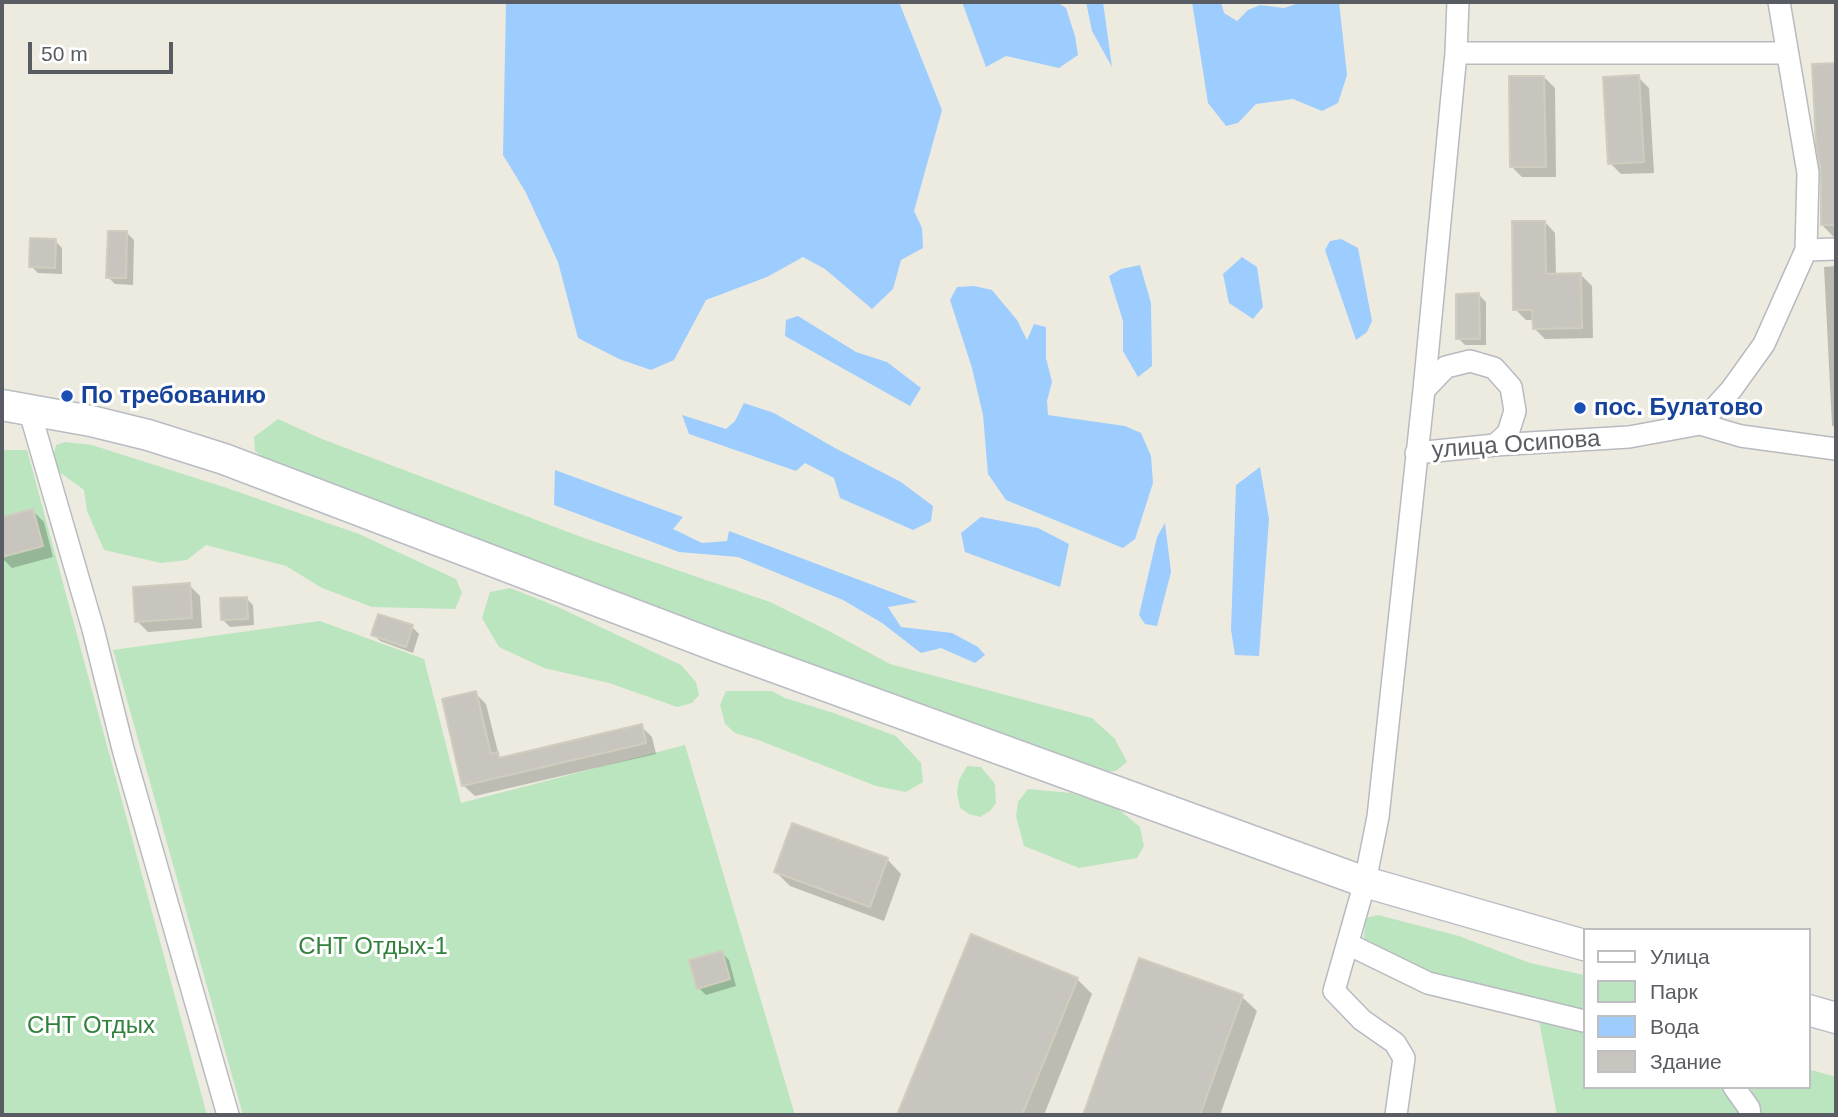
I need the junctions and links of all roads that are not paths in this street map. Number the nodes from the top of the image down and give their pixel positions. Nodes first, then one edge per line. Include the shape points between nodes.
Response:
1 (1458, 2) edge
2 (1779, 2) edge
3 (1456, 53) junction
4 (1787, 53) junction
5 (1836, 249) edge
6 (1805, 250) junction
7 (1424, 390) junction
8 (15, 407) edge
9 (1700, 424) junction
10 (1495, 444) junction
11 (1836, 449) edge
12 (1416, 453) junction
13 (1366, 882) junction
14 (1348, 944) junction
15 (1582, 944) edge
16 (1810, 1011) edge
17 (1836, 1018) edge
18 (1582, 1021) edge
19 (1735, 1089) edge
20 (228, 1115) edge
21 (1396, 1115) edge
22 (1750, 1115) edge

1 - 3 street
2 - 4 street
3 - 4 street
3 - 7 street
4 - 6 street via 1808,173
5 - 6 street
6 - 9 street via 1764,344
7 - 10 street via 1446,367 1470,361 1494,368 1511,387 1515,411 1507,433
7 - 12 street
8 - 13 main road via 148,435 224,459 719,647
8 - 20 street via 93,629
9 - 10 street, улица Осипова via 1629,437
9 - 11 street, улица Осипова via 1741,436
10 - 12 street, улица Осипова
12 - 13 street via 1391,708
13 - 14 street
13 - 15 main road
14 - 18 street via 1428,983
14 - 21 street via 1334,991 1362,1020 1395,1043 1404,1058
16 - 17 main road
19 - 22 street

